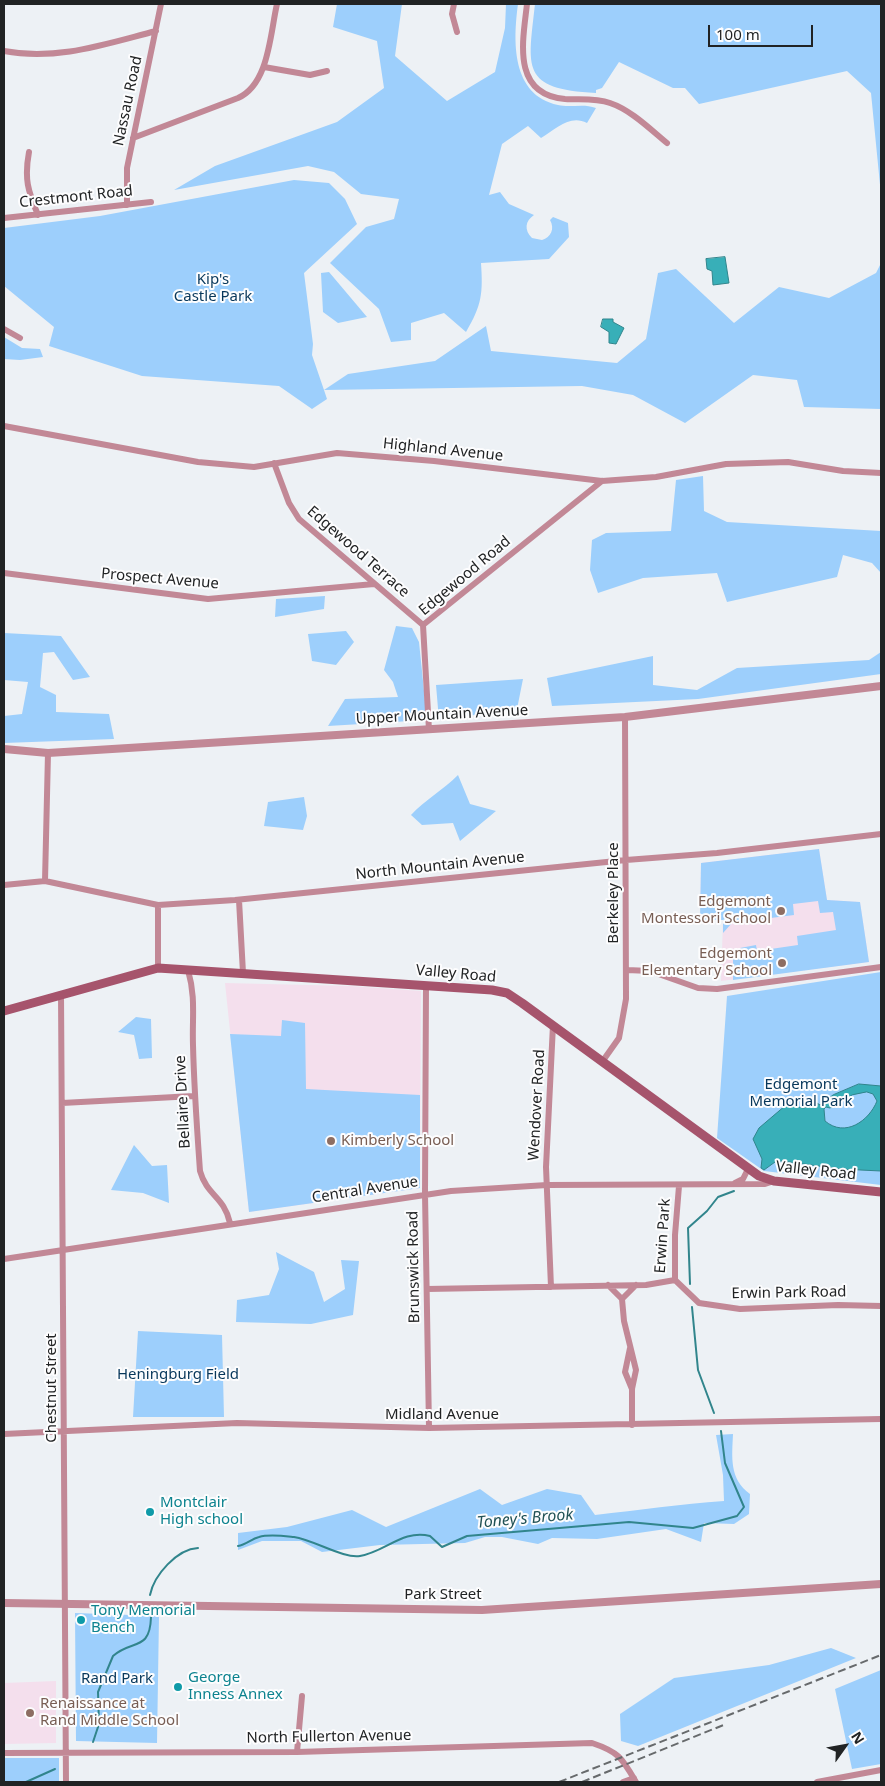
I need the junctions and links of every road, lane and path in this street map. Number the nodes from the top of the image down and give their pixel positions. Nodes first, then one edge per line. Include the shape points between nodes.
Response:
1 (161, 4) edge
2 (276, 4) edge
3 (454, 4) edge
4 (526, 4) edge
5 (156, 31) junction
6 (457, 32) dead end
7 (4, 51) edge
8 (264, 67) junction
9 (327, 71) dead end
10 (133, 138) junction
11 (666, 143) dead end
12 (29, 152) dead end
13 (151, 202) dead end
14 (127, 205) junction
15 (38, 215) junction
16 (4, 218) edge
17 (4, 329) edge
18 (20, 338) dead end
19 (4, 426) edge
20 (274, 463) junction
21 (881, 473) edge
22 (602, 480) junction
23 (4, 574) edge
24 (374, 584) junction
25 (424, 625) junction
26 (881, 686) edge
27 (625, 717) junction
28 (429, 730) junction
29 (4, 749) edge
30 (48, 753) junction
31 (881, 834) edge
32 (626, 860) junction
33 (45, 881) junction
34 (4, 885) edge
35 (239, 900) junction
36 (158, 905) junction
37 (881, 967) edge
38 (158, 968) junction
39 (188, 970) junction
40 (627, 970) junction
41 (243, 973) junction
42 (426, 985) junction
43 (61, 994) junction
44 (4, 1011) edge
45 (553, 1026) junction
46 (602, 1062) junction
47 (194, 1096) junction
48 (62, 1103) junction
49 (748, 1170) junction
50 (774, 1182) junction
51 (734, 1183) junction
52 (547, 1185) junction
53 (679, 1186) junction
54 (881, 1192) edge
55 (425, 1194) junction
56 (230, 1224) junction
57 (63, 1248) junction
58 (4, 1259) edge
59 (676, 1280) junction
60 (608, 1285) junction
61 (636, 1285) junction
62 (550, 1287) junction
63 (427, 1289) junction
64 (622, 1299) junction
65 (881, 1306) edge
66 (630, 1347) junction
67 (632, 1389) junction
68 (881, 1419) edge
69 (632, 1425) junction
70 (429, 1428) junction
71 (65, 1431) junction
72 (4, 1434) edge
73 (881, 1584) edge
74 (4, 1603) edge
75 (65, 1604) junction
76 (302, 1696) dead end
77 (66, 1752) junction
78 (297, 1752) junction
79 (4, 1753) edge
80 (881, 1770) edge
81 (635, 1780) edge
82 (66, 1782) edge
83 (623, 1782) edge
84 (817, 1782) edge

1 - 5 street, Nassau Road
2 - 8 street
3 - 6 street via 452,14
4 - 11 street via 522,61 526,73 538,88 559,98 599,100 616,105
5 - 7 street via 58,55
5 - 10 street, Nassau Road
8 - 9 street via 310,74
8 - 10 street via 258,82 243,96
10 - 14 street, Nassau Road via 127,168
12 - 15 street via 27,189
13 - 14 street, Crestmont Road
14 - 15 street, Crestmont Road
15 - 16 street, Crestmont Road
17 - 18 street
19 - 20 street, Highland Avenue via 198,462 254,467
20 - 22 street, Highland Avenue via 337,453 434,460
20 - 24 street, Edgewood Terrace via 298,519
21 - 22 street, Highland Avenue via 788,462 726,464 656,477
22 - 25 street, Edgewood Road
23 - 24 street, Prospect Avenue via 208,599
24 - 25 street, Edgewood Terrace
25 - 28 street, Edgewood Road
26 - 27 street, Upper Mountain Avenue
27 - 28 street, Upper Mountain Avenue
27 - 32 street, Berkeley Place
28 - 30 street, Upper Mountain Avenue
29 - 30 street, Upper Mountain Avenue
30 - 33 street
31 - 32 street, North Mountain Avenue
32 - 35 street, North Mountain Avenue
32 - 40 street, Berkeley Place
33 - 34 street, North Mountain Avenue
33 - 36 street, North Mountain Avenue
35 - 36 street, North Mountain Avenue
35 - 41 street
36 - 38 street
37 - 40 street via 717,989 698,988 650,972
38 - 39 main road, Valley Road
38 - 43 main road, Valley Road
39 - 41 main road, Valley Road
39 - 47 street, Bellaire Drive via 195,1001 192,1027
40 - 46 street, Berkeley Place via 621,1031 617,1043
41 - 42 main road, Valley Road
42 - 45 main road, Valley Road via 483,988 507,993
42 - 55 street, Brunswick Road
43 - 44 main road, Valley Road
43 - 48 street, Chestnut Street
45 - 46 main road, Valley Road
45 - 52 street, Wendover Road
46 - 49 main road, Valley Road
47 - 48 street
47 - 56 street, Bellaire Drive via 203,1184 226,1209
48 - 57 street, Chestnut Street
49 - 50 main road, Valley Road
49 - 51 street via 743,1179
50 - 51 street, Central Avenue
50 - 54 main road, Valley Road
51 - 53 street, Central Avenue
52 - 53 street, Central Avenue
52 - 55 street, Central Avenue
52 - 62 street
53 - 59 street, Erwin Park
55 - 56 street, Central Avenue
55 - 63 street, Brunswick Road
56 - 57 street, Central Avenue
57 - 58 street, Central Avenue
57 - 71 street, Chestnut Street
59 - 61 street, Erwin Park
59 - 65 street, Erwin Park Road via 700,1303 740,1309
60 - 61 street, Erwin Park
60 - 62 street, Erwin Park
60 - 64 street
61 - 64 street, Erwin Park
62 - 63 street, Erwin Park
63 - 70 street, Brunswick Road
64 - 66 street
66 - 67 street via 636,1370
66 - 67 street via 625,1372
67 - 69 street
68 - 69 street, Midland Avenue
69 - 70 street, Midland Avenue
70 - 71 street, Midland Avenue via 237,1423
71 - 72 street, Midland Avenue
71 - 75 street, Chestnut Street
73 - 75 street, Park Street via 482,1610
74 - 75 street, Park Street
75 - 77 street, Chestnut Street
76 - 78 street
77 - 78 street, North Fullerton Avenue
77 - 79 street, North Fullerton Avenue
77 - 82 street, Chestnut Street
78 - 81 street, North Fullerton Avenue via 592,1742 618,1754
80 - 84 street
81 - 83 street

